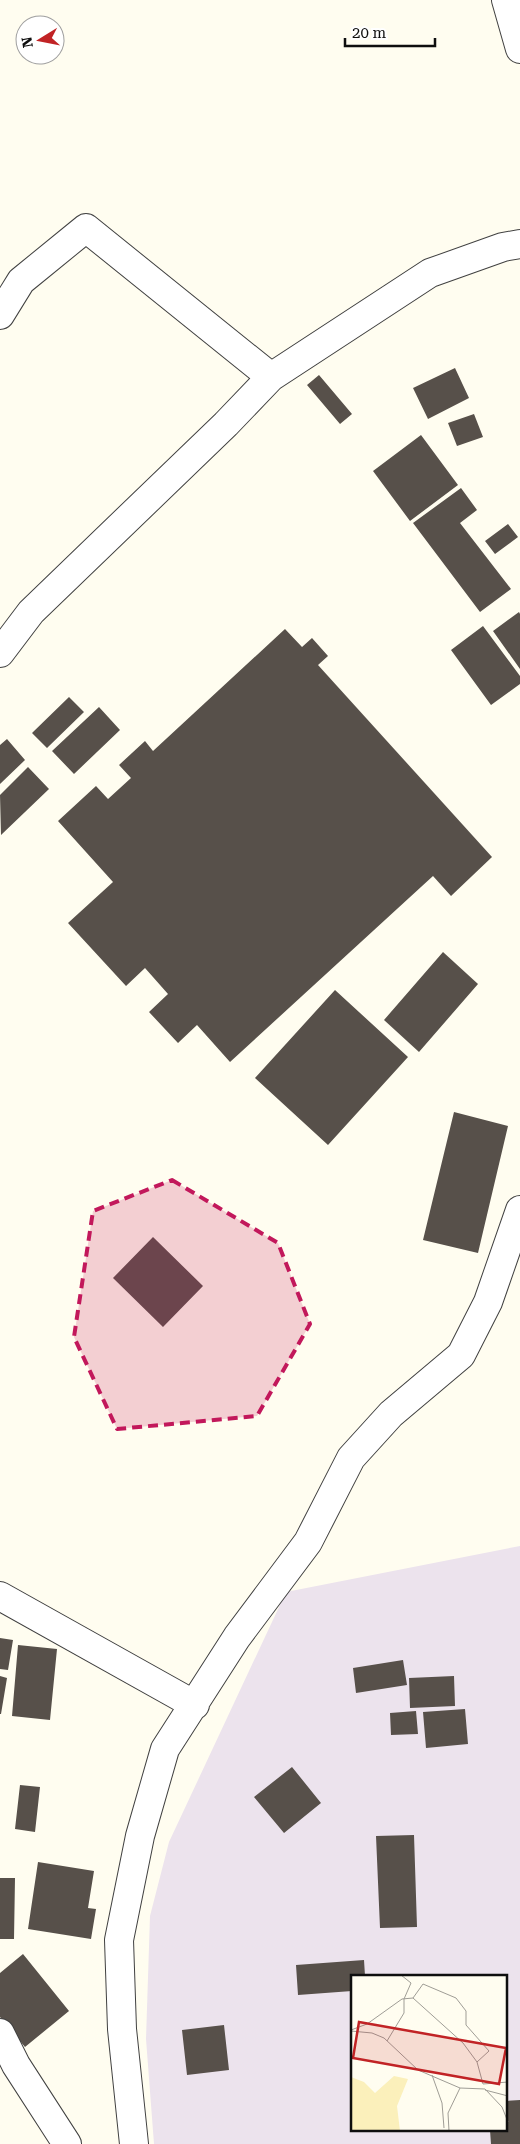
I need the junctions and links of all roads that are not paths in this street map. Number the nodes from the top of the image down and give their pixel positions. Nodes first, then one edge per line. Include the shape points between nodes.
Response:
1 (506, 0) edge
2 (520, 49) edge
3 (520, 244) edge
4 (0, 315) edge
5 (271, 376) junction
6 (0, 653) edge
7 (520, 1210) edge
8 (0, 1596) edge
9 (195, 1705) junction
10 (0, 2033) edge
11 (67, 2144) edge
12 (134, 2144) edge

1 - 2 street
3 - 5 street via 430,273
4 - 5 street via 21,281 86,228
5 - 6 street via 226,424 31,612
7 - 9 street via 488,1302 461,1355 391,1414 351,1458 308,1542 237,1637
8 - 9 street
9 - 12 street via 165,1749 140,1836 119,1940 122,2029
10 - 11 street via 16,2065

